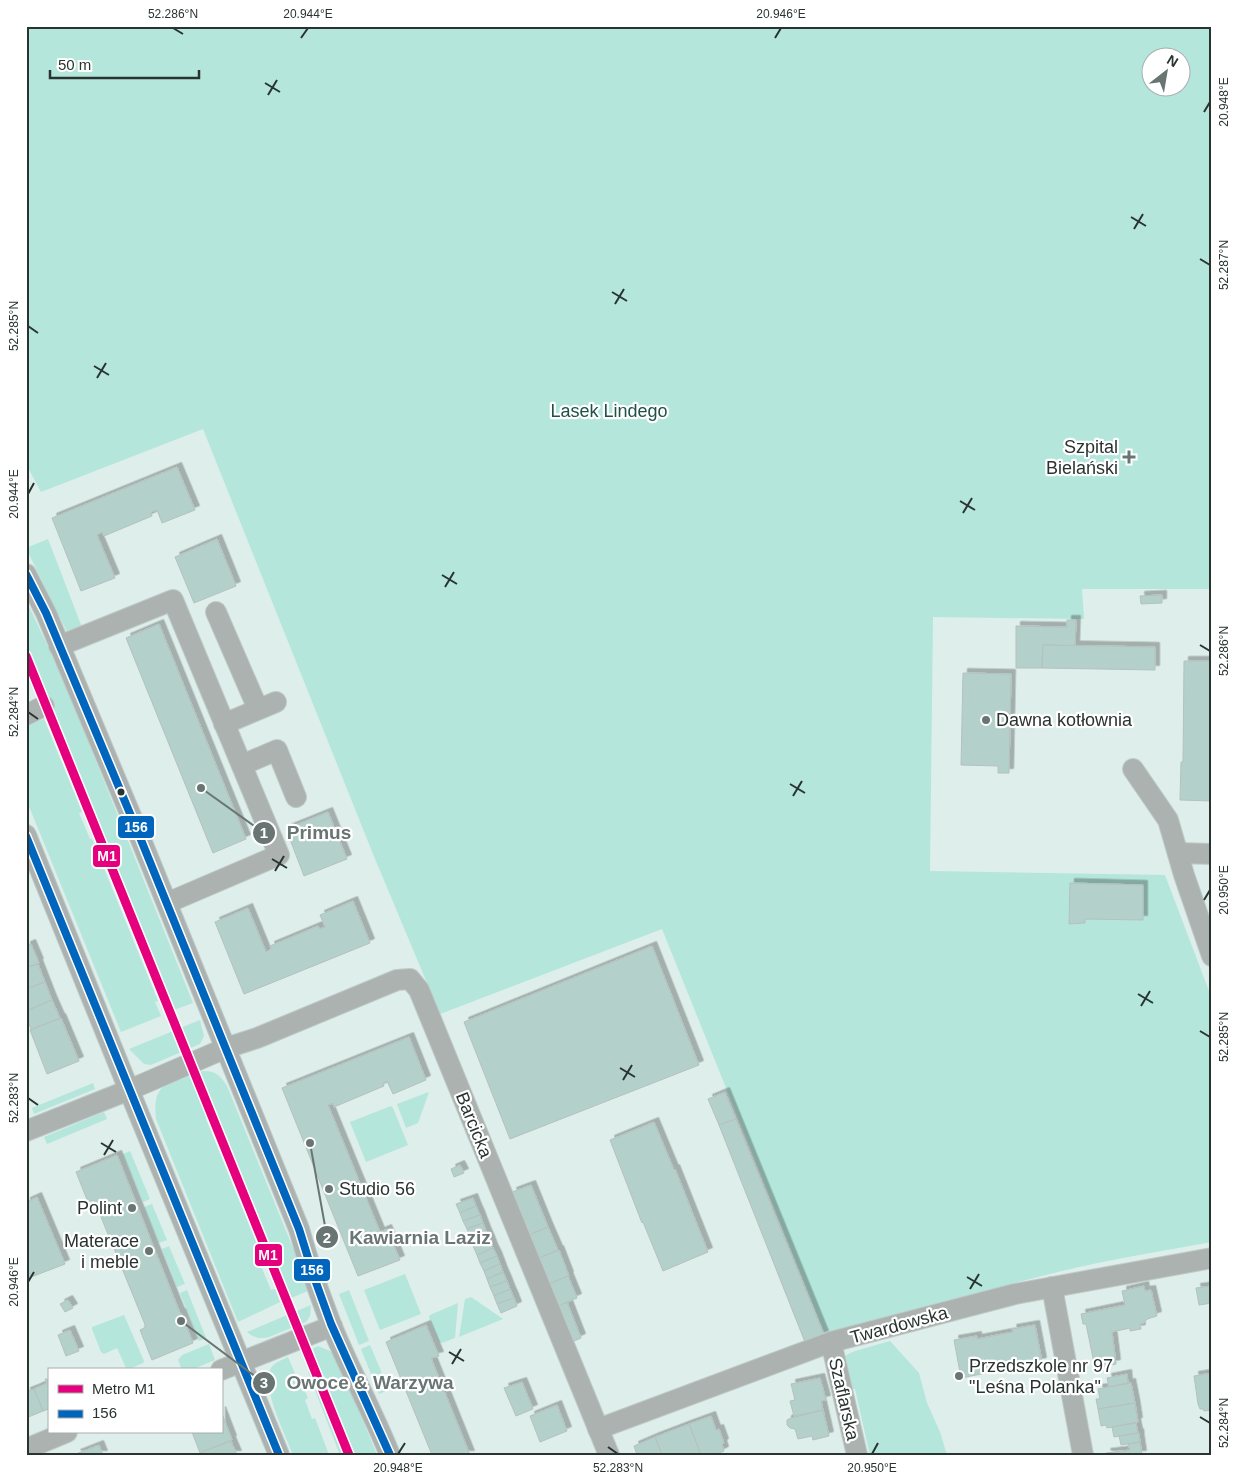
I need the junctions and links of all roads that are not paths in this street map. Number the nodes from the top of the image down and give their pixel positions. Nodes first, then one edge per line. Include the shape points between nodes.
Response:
1 (26, 574) edge
2 (216, 612) dead end
3 (60, 646) junction
4 (224, 724) junction
5 (242, 765) junction
6 (1133, 769) dead end
7 (296, 797) dead end
8 (26, 835) edge
9 (1178, 853) junction
10 (1212, 854) edge
11 (167, 903) junction
12 (1212, 956) edge
13 (226, 1048) junction
14 (129, 1090) junction
15 (26, 1132) edge
16 (1212, 1258) edge
17 (1052, 1287) junction
18 (332, 1326) junction
19 (831, 1342) junction
20 (241, 1362) junction
21 (222, 1370) edge
22 (598, 1429) junction
23 (62, 1434) edge
24 (26, 1449) edge
25 (279, 1455) edge
26 (390, 1455) edge
27 (608, 1455) edge
28 (857, 1455) edge
29 (1083, 1455) edge

1 - 3 street
2 - 4 street via 267,706
3 - 4 street via 173,600
3 - 11 street
4 - 5 street
5 - 7 street via 277,750
5 - 11 street via 279,855
6 - 9 street via 1168,820
8 - 14 street
9 - 10 street
9 - 12 street
11 - 13 street
13 - 14 street
13 - 18 street via 299,1229
13 - 22 street, Barcicka via 398,980 410,979 419,990
14 - 15 street
14 - 20 street
16 - 17 street, Twardowska
17 - 19 street, Twardowska
17 - 29 street
18 - 20 street
18 - 26 street
19 - 22 street, Twardowska
19 - 28 street, Szaflarska
20 - 21 street
20 - 25 street
22 - 27 street, Barcicka
23 - 24 street

